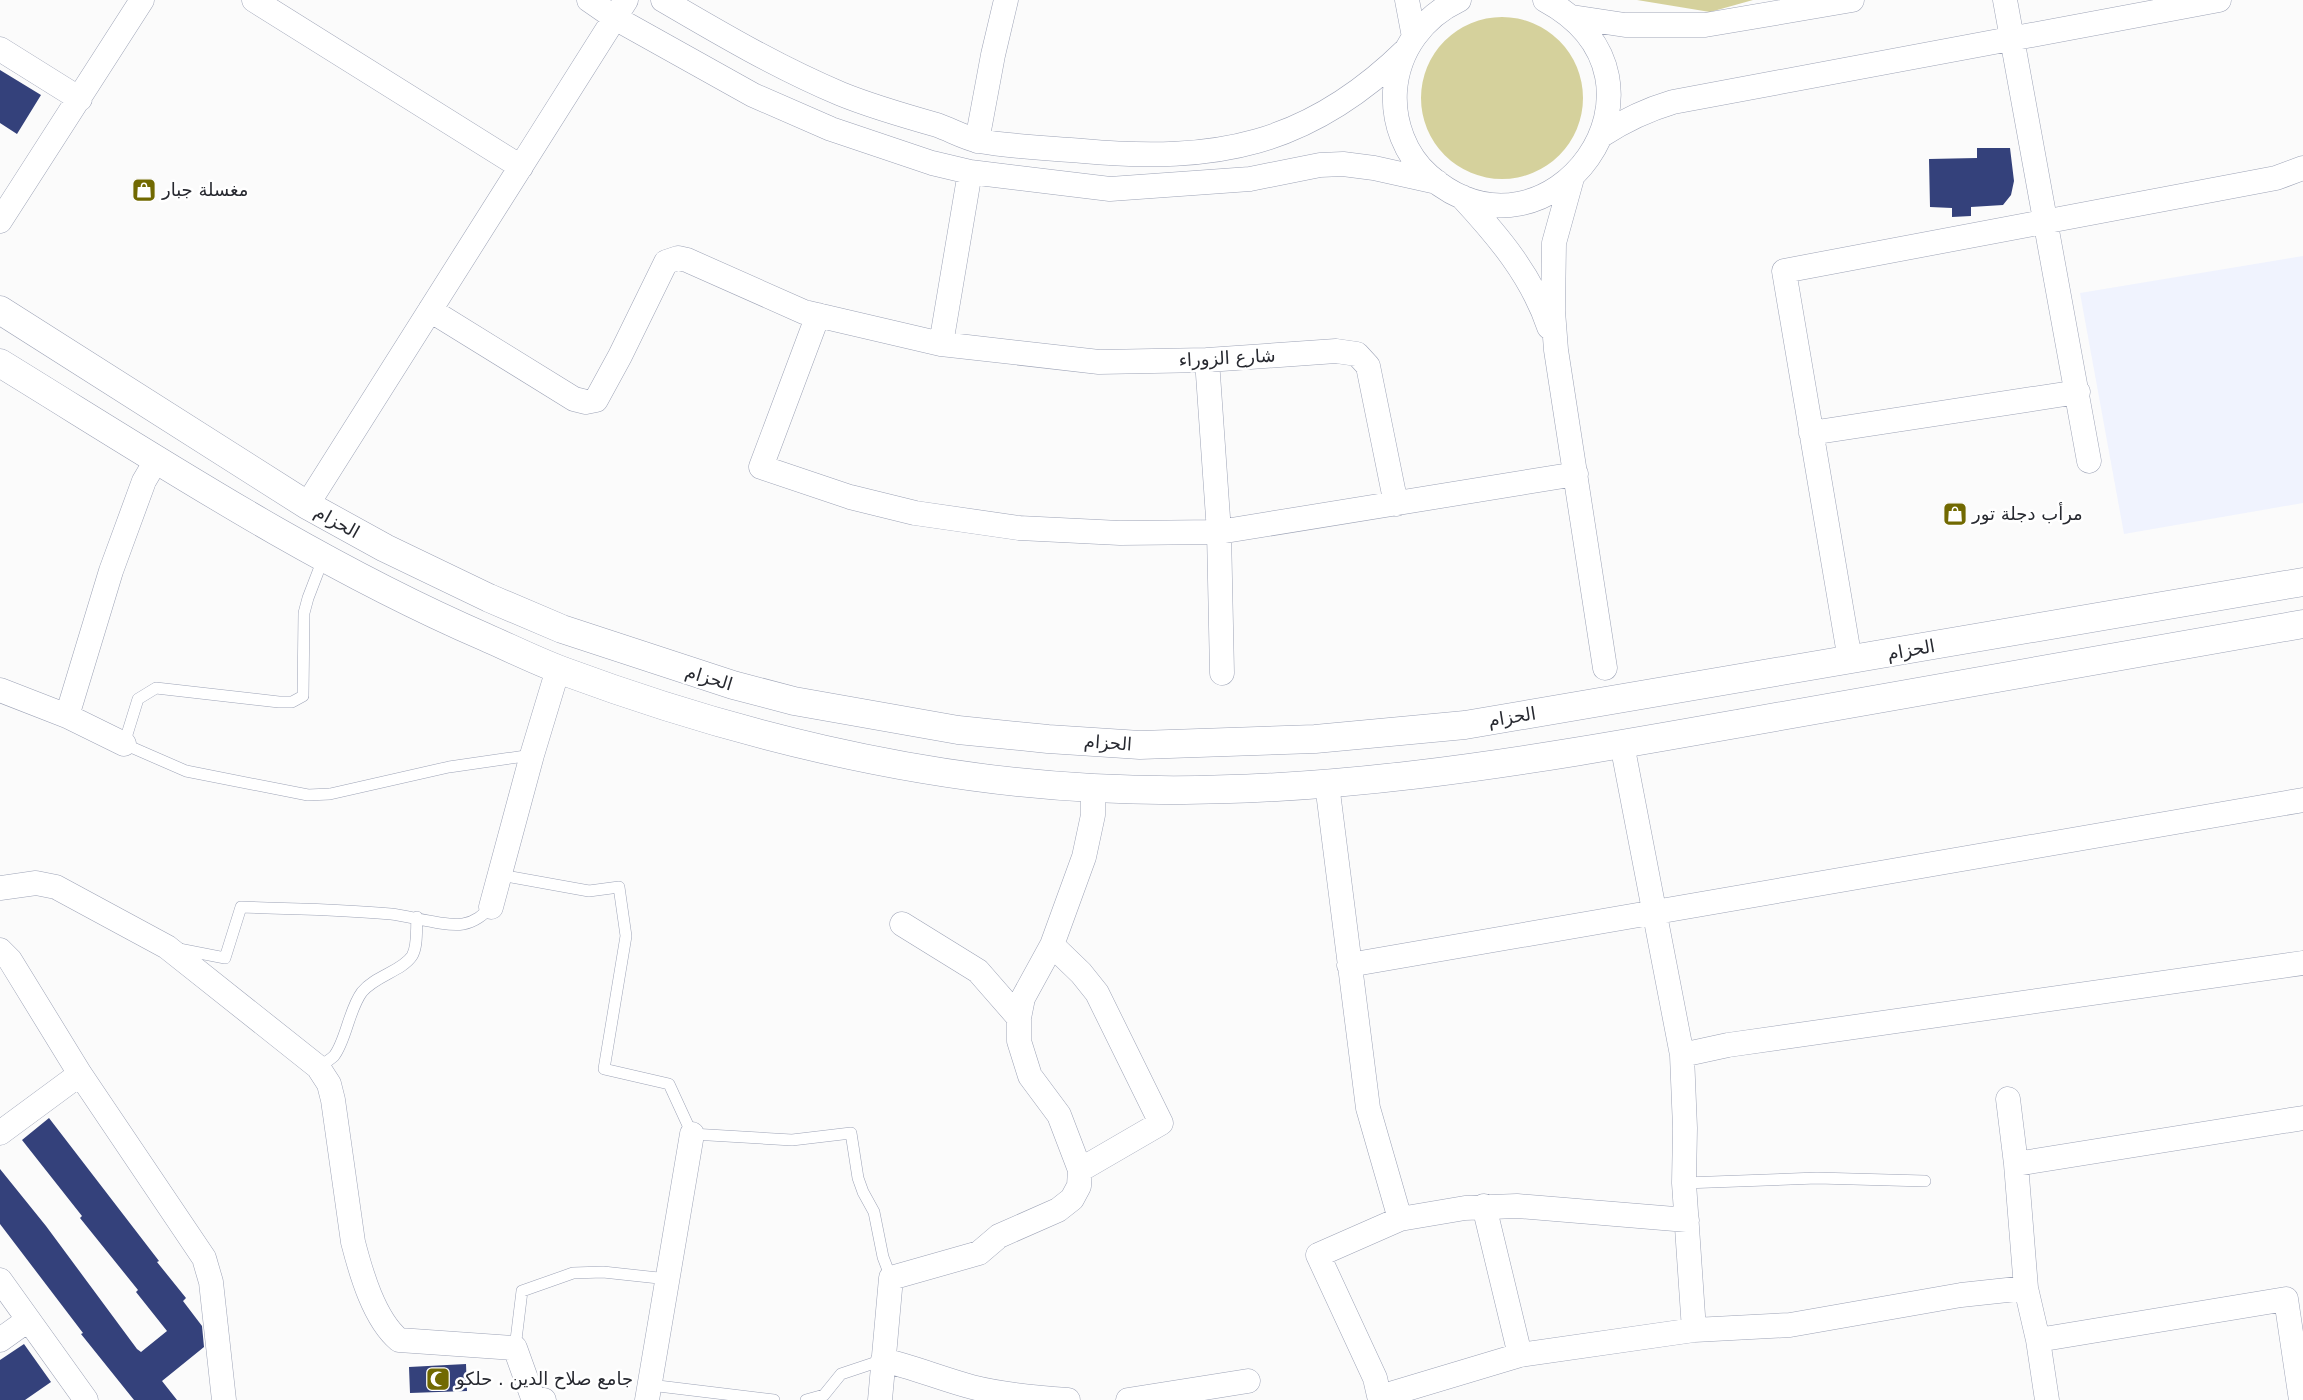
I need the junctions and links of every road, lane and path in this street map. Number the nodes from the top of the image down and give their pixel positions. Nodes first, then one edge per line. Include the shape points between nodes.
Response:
1 (142, 0) edge
2 (254, 0) edge
3 (588, 0) edge
4 (663, 0) edge
5 (1006, 0) edge
6 (1407, 0) edge
7 (1459, 0) edge
8 (1545, 0) edge
9 (1852, 0) edge
10 (2005, 0) edge
11 (2219, 0) edge
12 (621, 9) edge
13 (1572, 17) junction
14 (2014, 39) junction
15 (1410, 44) junction
16 (0, 49) edge
17 (80, 99) junction
18 (1602, 136) junction
19 (977, 141) junction
20 (521, 167) junction
21 (2303, 168) edge
22 (970, 172) junction
23 (1572, 178) junction
24 (1437, 182) junction
25 (1462, 197) junction
26 (0, 221) edge
27 (2047, 223) junction
28 (0, 310) edge
29 (430, 310) junction
30 (818, 315) junction
31 (941, 344) junction
32 (1556, 350) junction
33 (1207, 360) junction
34 (0, 363) edge
35 (2078, 392) junction
36 (1811, 432) junction
37 (157, 459) junction
38 (2090, 461) dead end
39 (1576, 474) junction
40 (1396, 504) junction
41 (307, 505) junction
42 (1219, 532) junction
43 (323, 559) junction
44 (2303, 582) edge
45 (2303, 624) edge
46 (1850, 660) junction
47 (1606, 668) dead end
48 (558, 669) junction
49 (1222, 673) dead end
50 (0, 690) edge
51 (68, 716) junction
52 (124, 744) junction
53 (1622, 744) junction
54 (532, 755) junction
55 (1327, 784) junction
56 (1093, 788) junction
57 (2303, 800) edge
58 (500, 875) junction
59 (0, 888) edge
60 (491, 907) joint
61 (1654, 914) junction
62 (417, 917) junction
63 (902, 924) dead end
64 (1052, 946) junction
65 (167, 947) junction
66 (0, 950) edge
67 (2303, 963) edge
68 (1349, 965) junction
69 (1019, 1018) junction
70 (1682, 1055) junction
71 (318, 1067) junction
72 (80, 1074) junction
73 (2008, 1100) dead end
74 (2303, 1118) edge
75 (0, 1133) edge
76 (692, 1134) junction
77 (2016, 1164) junction
78 (1080, 1170) junction
79 (1925, 1181) dead end
80 (1684, 1183) junction
81 (1484, 1206) junction
82 (1400, 1219) junction
83 (1687, 1220) junction
84 (891, 1278) junction
85 (0, 1280) edge
86 (668, 1280) junction
87 (2026, 1288) junction
88 (28, 1320) junction
89 (1694, 1330) junction
90 (0, 1340) edge
91 (2038, 1340) junction
92 (515, 1348) junction
93 (1520, 1354) junction
94 (882, 1360) junction
95 (1248, 1381) dead end
96 (649, 1393) edge
97 (1380, 1398) edge
98 (537, 1399) edge
99 (86, 1400) edge
100 (224, 1400) edge
101 (774, 1400) edge
102 (806, 1400) edge
103 (880, 1400) edge
104 (1068, 1400) edge
105 (1128, 1400) edge
106 (2047, 1400) edge
107 (2294, 1400) edge
108 (2301, 1400) edge

1 - 17 street
2 - 20 street
3 - 12 street
4 - 19 street via 763,58 813,81 892,113
5 - 19 street
6 - 15 street
7 - 15 street via 1436,13
8 - 13 street
9 - 13 street via 1705,25 1625,25
10 - 14 street
11 - 14 street
12 - 20 street
12 - 22 street via 760,99 831,129
13 - 18 street via 1593,42 1606,72 1609,104
14 - 18 street via 1673,102 1624,120
14 - 27 street
15 - 19 street via 1364,88 1318,117 1269,139 1230,149 1180,155 1133,155
15 - 24 street via 1396,82 1396,114 1414,159
16 - 17 street
17 - 26 street
18 - 23 street via 1589,159
20 - 29 street
21 - 27 street via 2276,178
22 - 24 street via 1110,189 1250,178 1343,164
22 - 31 street
23 - 25 street via 1550,193 1520,202 1487,203
23 - 32 street via 1554,243
24 - 25 street
25 - 32 street via 1511,253 1544,313
27 - 35 street
27 - 36 street via 1784,271
28 - 41 main road, الحزام
29 - 30 street, شارع الزوراء via 574,399 586,402 596,400 666,262 678,258 688,260 804,312
29 - 41 street
30 - 31 street, شارع الزوراء
30 - 42 street via 761,467 880,506 1019,528 1120,533
31 - 33 street, شارع الزوراء via 1099,362
32 - 39 street
33 - 40 street, شارع الزوراء via 1336,351 1356,354 1368,366
33 - 42 street
34 - 37 main road
35 - 36 street
35 - 38 street
36 - 46 street
37 - 43 main road
37 - 51 street via 144,481 111,571
39 - 40 street
39 - 47 street
40 - 42 street
41 - 46 main road, الحزام via 385,548 562,629 732,685 794,701 958,730 1140,745 1315,739 1475,723
42 - 49 street
43 - 48 main road via 413,605
43 - 52 lane via 304,613 303,696 292,702 279,702 156,688 138,699
44 - 46 main road, الحزام
45 - 53 main road
48 - 54 street
48 - 56 main road via 722,724 855,755 942,771
50 - 51 street
51 - 52 street
52 - 54 lane via 186,771 308,795 330,794 449,766
53 - 55 main road via 1488,766
53 - 61 street
54 - 58 street
55 - 56 main road
55 - 68 street
56 - 64 street via 1093,815 1084,857
57 - 61 street
58 - 60 street
58 - 76 lane via 589,891 619,887 626,936 604,1069 669,1084
59 - 65 street via 36,883 56,887
60 - 62 lane via 479,919 463,924 450,925
61 - 68 street
61 - 70 street
62 - 65 lane via 362,911 241,907 226,958
62 - 71 lane via 412,956 362,992 334,1056
63 - 69 street via 978,971
64 - 69 street via 1023,998
64 - 78 street via 1097,993 1161,1123
65 - 71 street
66 - 72 street via 10,960
67 - 70 street via 1728,1045
68 - 82 street via 1368,1108
69 - 78 street via 1020,1041 1030,1076 1059,1115
70 - 80 street
71 - 92 street via 329,1084 333,1100 353,1242 368,1289 389,1331 399,1340
72 - 75 street
72 - 100 street via 204,1258 211,1282
73 - 77 street
74 - 77 street
76 - 84 lane via 792,1140 851,1133 858,1178 874,1212 883,1257
76 - 86 street
77 - 87 street
78 - 84 street via 1079,1186 1072,1199 1058,1210 999,1236 979,1253
79 - 80 lane via 1817,1178
80 - 83 street
81 - 82 street
81 - 83 street
81 - 93 street
82 - 97 street via 1318,1255 1375,1378
83 - 89 street
84 - 94 street
85 - 88 street
86 - 92 lane via 603,1272 573,1273 522,1291
86 - 96 street
87 - 89 street via 1961,1295 1790,1325
87 - 91 street
88 - 90 street
88 - 99 street
89 - 93 street
91 - 106 street
91 - 108 street via 2286,1299
92 - 98 street
93 - 97 street
94 - 102 lane via 841,1374 824,1395
94 - 103 street
94 - 104 street via 973,1387
95 - 105 street
96 - 101 lane
107 - 108 street

